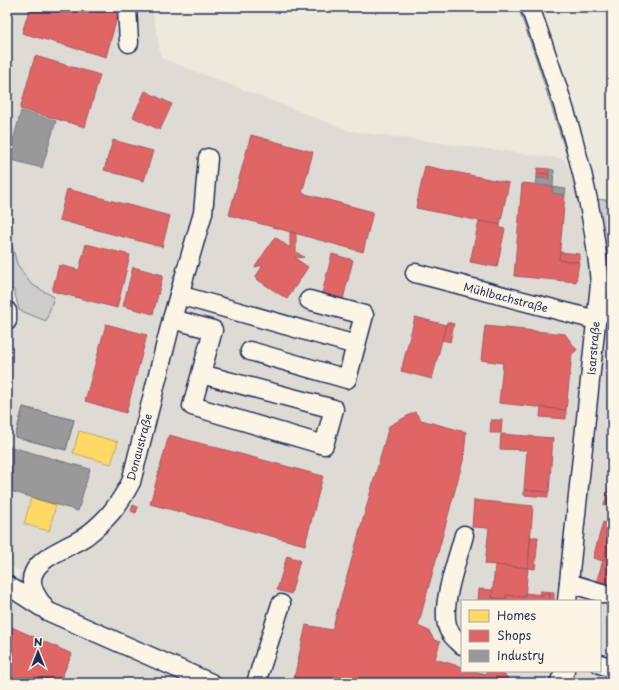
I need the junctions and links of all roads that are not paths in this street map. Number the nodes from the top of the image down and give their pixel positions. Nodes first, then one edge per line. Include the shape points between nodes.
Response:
1 (127, 7) edge
2 (530, 7) edge
3 (129, 43) dead end
4 (208, 158) dead end
5 (416, 273) dead end
6 (179, 295) junction
7 (309, 300) dead end
8 (612, 306) edge
9 (7, 311) edge
10 (172, 318) junction
11 (7, 320) edge
12 (596, 320) junction
13 (356, 346) junction
14 (250, 351) dead end
15 (201, 374) junction
16 (464, 535) dead end
17 (7, 585) edge
18 (568, 592) edge
19 (612, 596) edge
20 (281, 604) dead end
21 (47, 611) junction
22 (461, 643) edge
23 (601, 664) edge
24 (612, 668) edge
25 (211, 683) edge
26 (256, 683) edge

1 - 3 street
2 - 12 street, Isarstraße via 550,62 585,184 597,250 600,284
4 - 6 street, Donaustraße via 203,213
5 - 12 street, Mühlbachstraße
6 - 10 street, Donaustraße
6 - 13 street
7 - 13 street via 364,315
8 - 12 street via 600,312
9 - 11 street
10 - 15 street via 213,330
10 - 21 street, Donaustraße via 131,482 124,495 98,526 40,564 34,572 33,588
12 - 18 street, Isarstraße
13 - 14 street via 347,379
15 - 15 street via 192,406 324,445 334,409
16 - 22 street via 446,608 447,626 453,638
17 - 21 street
18 - 19 street
20 - 26 street
21 - 25 street
23 - 24 street

